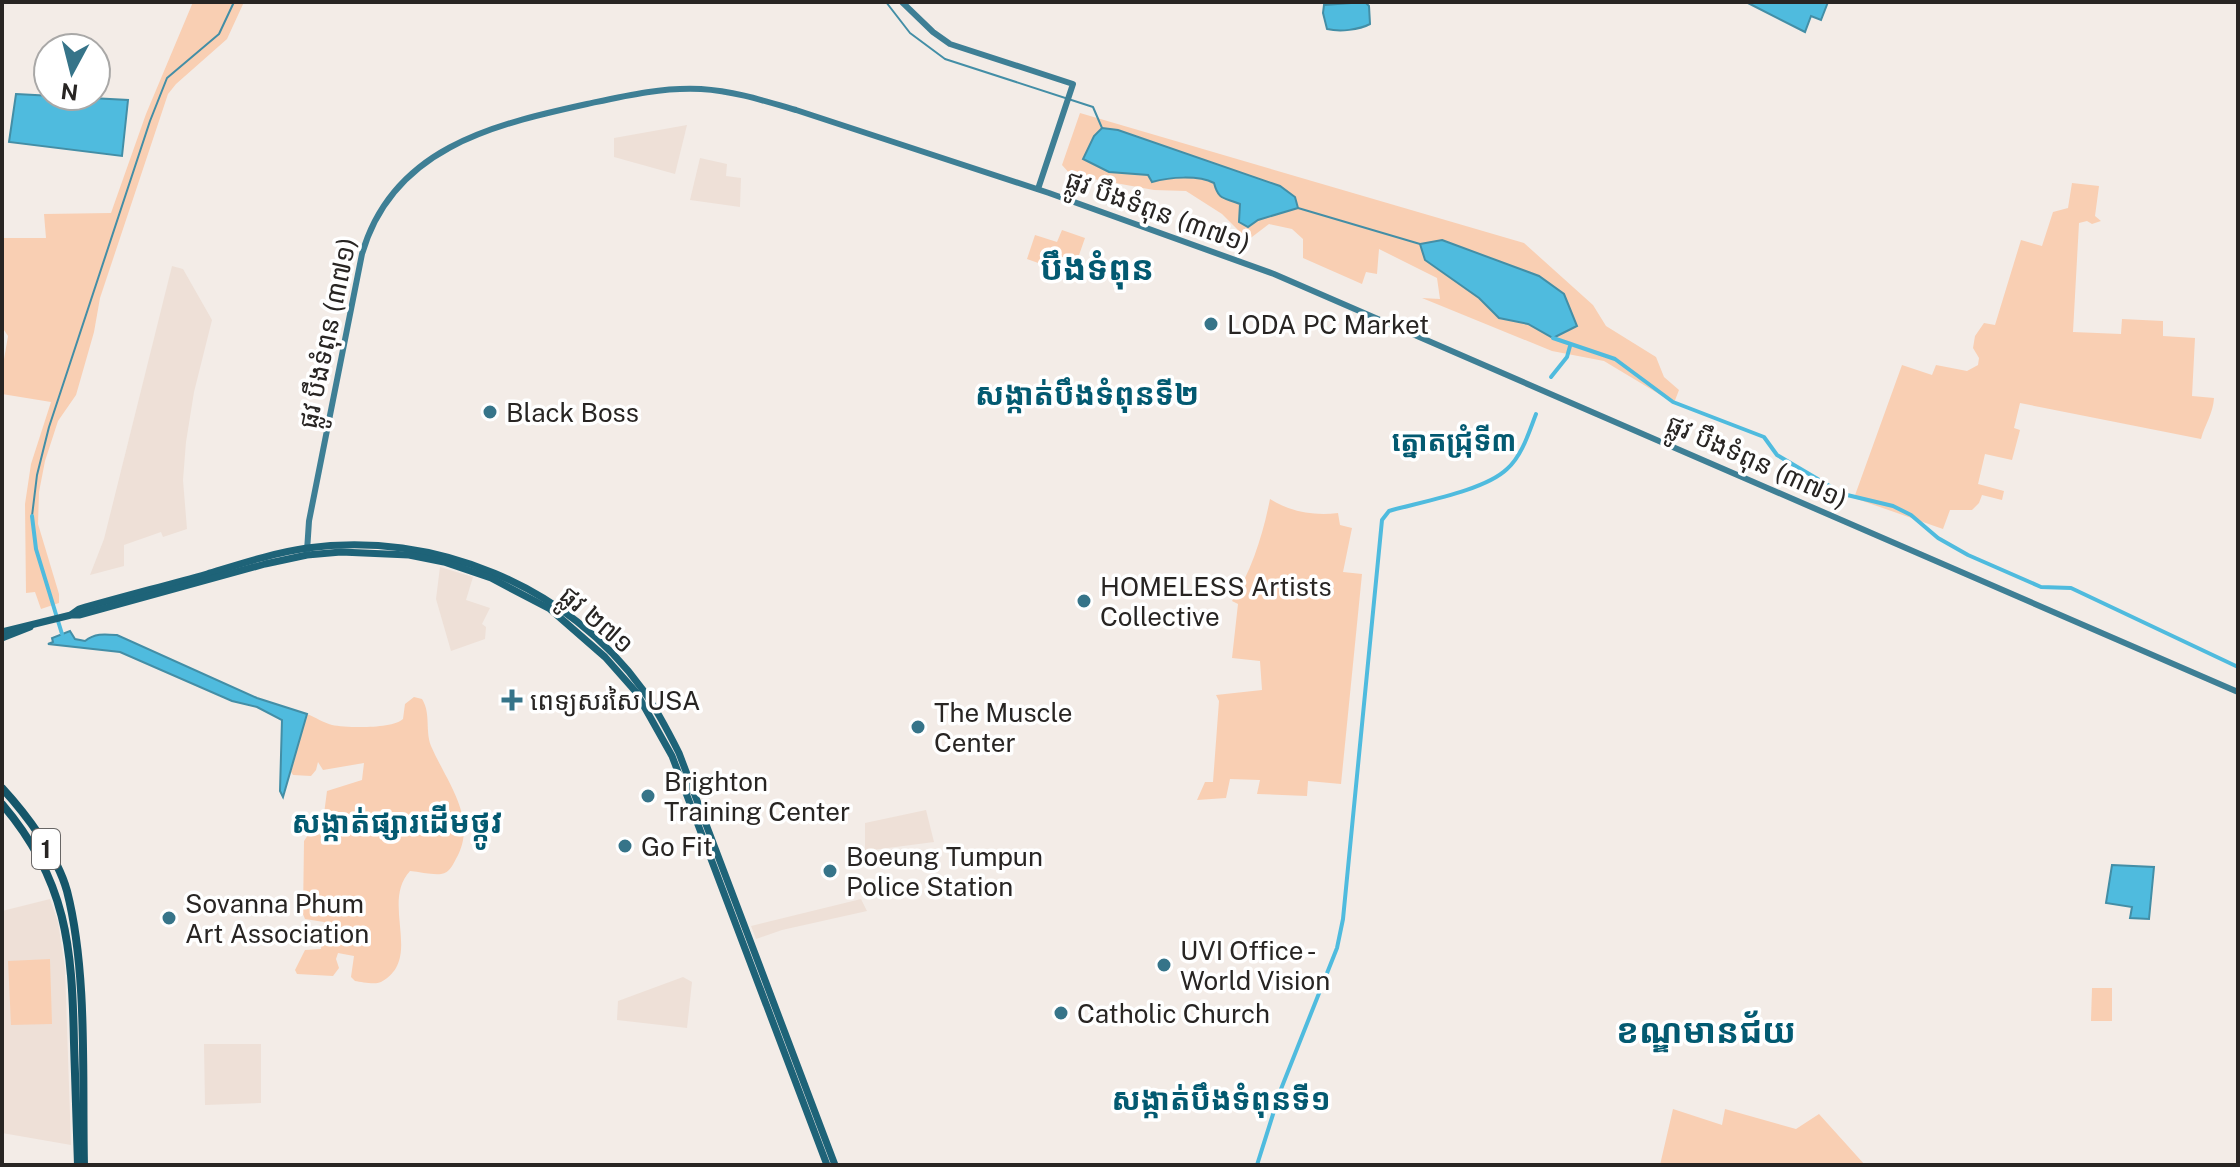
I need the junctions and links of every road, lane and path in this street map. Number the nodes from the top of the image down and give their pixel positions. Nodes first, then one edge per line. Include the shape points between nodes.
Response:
1 (902, 2) edge
2 (1038, 189) junction
3 (307, 552) junction
4 (32, 626) junction
5 (2, 632) edge
6 (2, 638) edge
7 (2238, 692) edge
8 (2, 788) edge
9 (2, 796) edge
10 (2, 804) edge
11 (2, 811) edge
12 (68, 921) junction
13 (78, 1165) edge
14 (84, 1165) edge
15 (827, 1165) edge
16 (835, 1165) edge

1 - 2 main road via 950,44 1073,84
2 - 3 main road, ផ្លូវ បឹងទំពុន (៣៧១) via 775,103 706,89 655,91 580,106 453,145 402,181 366,238
2 - 7 main road, ផ្លូវ បឹងទំពុន (៣៧១) via 1310,289
3 - 4 main road, ផ្លូវ ២៧១ via 79,609
3 - 15 main road, ផ្លូវ ២៧១ via 409,555 491,578 550,609 621,675 672,756
3 - 16 main road, ផ្លូវ ២៧១ via 340,546 411,550 466,562 553,604 627,671 679,753
4 - 5 main road, ផ្លូវ ២៧១
4 - 6 main road, ផ្លូវ ២៧១
8 - 12 highway, 1 via 52,859 67,890
9 - 12 highway via 36,841 57,881
10 - 12 highway via 42,863
11 - 12 highway, 1
12 - 13 highway, 1
12 - 14 highway, 1 via 80,985

